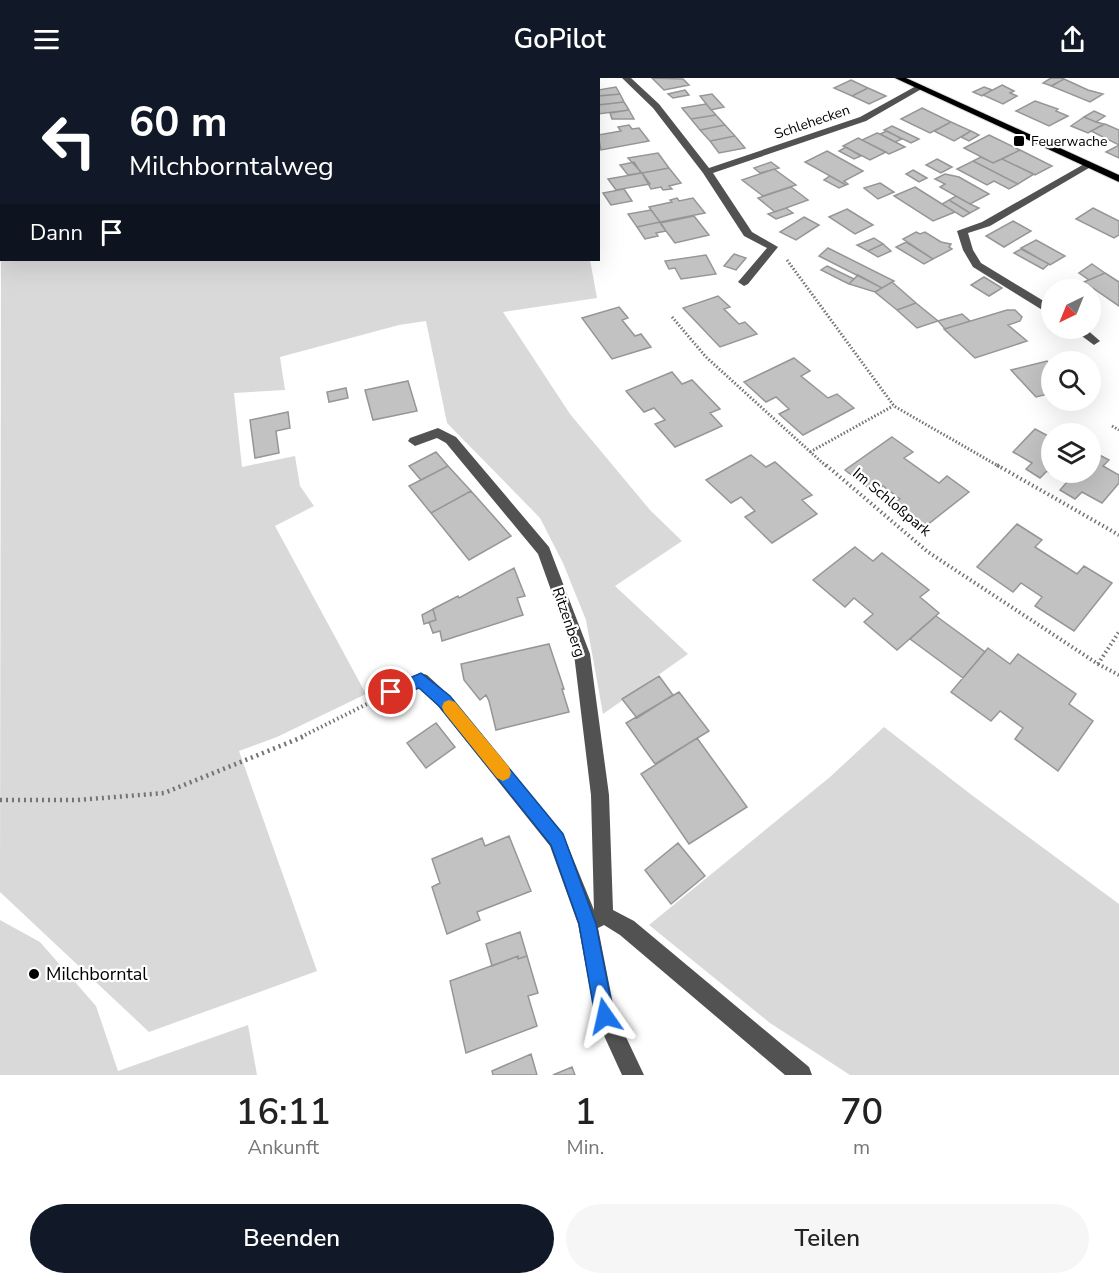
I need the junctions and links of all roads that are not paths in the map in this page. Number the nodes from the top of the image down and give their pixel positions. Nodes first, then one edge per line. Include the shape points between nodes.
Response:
1 (626, 78) edge
2 (899, 78) edge
3 (921, 87) junction
4 (1089, 165) junction
5 (707, 172) junction
6 (1119, 179) edge
7 (744, 282) dead end
8 (1041, 305) edge
9 (1091, 339) edge
10 (1094, 341) dead end
11 (415, 441) dead end
12 (391, 692) road end
13 (596, 919) junction
14 (633, 1075) edge
15 (801, 1075) edge

1 - 5 street via 656,106
2 - 3 main road
3 - 4 main road
3 - 5 street, Schlehecken via 862,119
4 - 6 main road
4 - 8 street via 986,224 963,231 977,266
5 - 7 street via 748,234 773,247
9 - 10 street
11 - 13 street, Ritzenberg via 438,433 451,441 544,551 582,654 600,795
12 - 13 street via 421,680 444,701 558,840
13 - 14 street via 605,1016
13 - 15 street via 627,928

